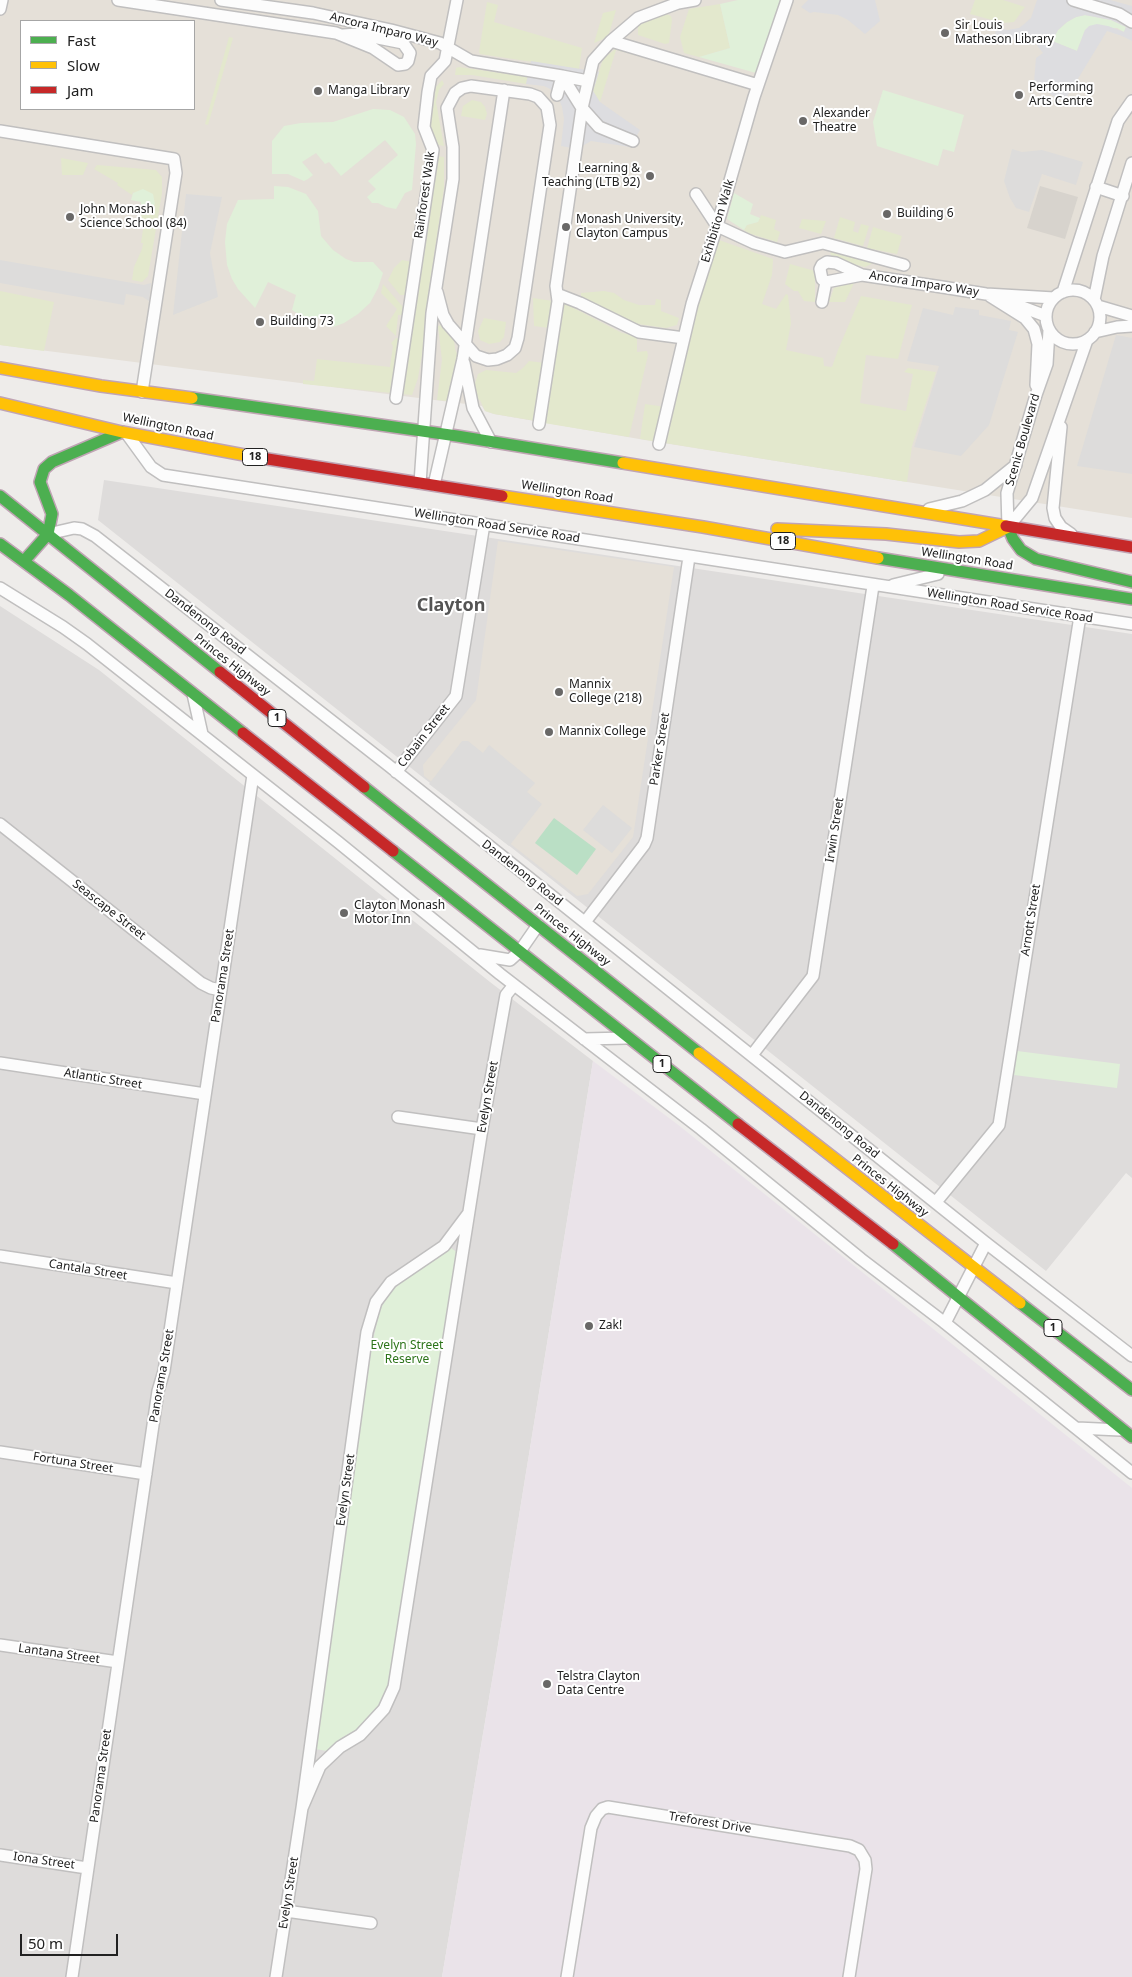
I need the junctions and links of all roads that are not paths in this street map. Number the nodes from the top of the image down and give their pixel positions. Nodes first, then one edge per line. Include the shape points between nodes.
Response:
1 (3, 0) edge
2 (118, 0) edge
3 (221, 0) edge
4 (457, 0) edge
5 (696, 0) edge
6 (787, 0) edge
7 (1073, 0) edge
8 (236, 1) edge
9 (0, 10) edge
10 (233, 17) junction
11 (1132, 22) edge
12 (343, 35) junction
13 (611, 41) junction
14 (448, 47) junction
15 (562, 76) junction
16 (588, 81) junction
17 (758, 85) junction
18 (504, 90) junction
19 (557, 95) dead end
20 (1132, 101) edge
21 (582, 108) junction
22 (0, 131) edge
23 (633, 141) dead end
24 (1132, 163) edge
25 (1096, 187) junction
26 (696, 194) dead end
27 (1123, 196) junction
28 (717, 226) junction
29 (904, 265) dead end
30 (862, 275) junction
31 (826, 282) junction
32 (437, 292) junction
33 (557, 294) junction
34 (986, 294) junction
35 (1058, 295) junction
36 (822, 302) dead end
37 (1096, 303) junction
38 (1046, 316) junction
39 (1132, 316) edge
40 (1132, 326) edge
41 (1049, 330) junction
42 (1091, 336) junction
43 (684, 338) junction
44 (465, 343) junction
45 (463, 359) junction
46 (0, 368) edge
47 (142, 392) junction
48 (1036, 395) junction
49 (396, 398) dead end
50 (0, 403) edge
51 (1062, 408) junction
52 (539, 424) dead end
53 (425, 431) junction
54 (123, 432) junction
55 (446, 434) junction
56 (491, 442) junction
57 (659, 444) dead end
58 (1016, 464) junction
59 (420, 483) junction
60 (434, 485) junction
61 (0, 496) edge
62 (916, 512) junction
63 (484, 524) junction
64 (703, 527) junction
65 (1008, 527) junction
66 (48, 534) junction
67 (1077, 538) junction
68 (0, 544) edge
69 (1132, 547) edge
70 (690, 557) junction
71 (24, 561) junction
72 (950, 571) junction
73 (1132, 582) edge
74 (873, 586) junction
75 (888, 587) junction
76 (0, 588) edge
77 (1132, 599) edge
78 (1080, 616) junction
79 (1132, 624) edge
80 (192, 692) junction
81 (202, 734) junction
82 (396, 772) junction
83 (253, 775) junction
84 (0, 824) edge
85 (585, 922) junction
86 (538, 925) junction
87 (520, 951) junction
88 (474, 953) junction
89 (514, 985) junction
90 (221, 990) junction
91 (628, 1038) junction
92 (584, 1039) junction
93 (752, 1055) junction
94 (0, 1063) edge
95 (205, 1094) junction
96 (398, 1117) dead end
97 (482, 1129) junction
98 (936, 1202) junction
99 (469, 1212) junction
100 (986, 1243) junction
101 (0, 1256) edge
102 (974, 1268) junction
103 (177, 1283) junction
104 (959, 1296) junction
105 (945, 1323) junction
106 (1132, 1356) edge
107 (1132, 1390) edge
108 (1077, 1428) junction
109 (1127, 1433) edge
110 (0, 1452) edge
111 (1132, 1473) edge
112 (146, 1474) junction
113 (0, 1645) edge
114 (118, 1662) junction
115 (302, 1808) junction
116 (0, 1855) edge
117 (87, 1868) junction
118 (286, 1911) junction
119 (370, 1923) dead end
120 (72, 1977) edge
121 (276, 1977) edge
122 (567, 1977) edge
123 (849, 1977) edge

1 - 9 street
2 - 10 street, Ancora Imparo Way
3 - 8 street, Ancora Imparo Way
4 - 14 street, Rainforest Walk
5 - 13 street via 638,18
6 - 17 street, Exhibition Walk
7 - 11 street via 1119,14
8 - 10 street
8 - 14 street, Ancora Imparo Way via 314,13 412,35
10 - 12 street, Ancora Imparo Way
12 - 12 street, Ancora Imparo Way via 358,34 403,43 410,53 408,61 398,65 392,63 373,48
13 - 16 street via 593,61
13 - 17 street
14 - 15 street, Ancora Imparo Way via 470,61
14 - 49 street, Rainforest Walk via 445,61 431,76 428,92 424,127 433,150
15 - 16 street, Ancora Imparo Way
15 - 19 street
15 - 21 street
16 - 21 street
17 - 28 street, Exhibition Walk
18 - 32 street via 464,87 453,95 448,106 453,180
18 - 44 street
18 - 44 street via 540,98 547,107 550,120 526,289 518,338 510,353 501,359 484,359 474,354
20 - 25 street via 1118,121
21 - 23 street via 599,127
21 - 33 street
22 - 47 street via 174,160 176,172
24 - 27 street
25 - 27 street
25 - 35 street
26 - 28 street
27 - 37 street via 1103,256
28 - 29 street, Ancora Imparo Way via 754,243 785,252 823,243
28 - 43 street, Exhibition Walk
30 - 31 street, Ancora Imparo Way
30 - 31 street, Ancora Imparo Way via 827,262 820,269
30 - 34 street, Ancora Imparo Way
31 - 36 street
32 - 44 street via 445,319
32 - 53 street via 432,318
33 - 43 street via 639,332
33 - 52 street
34 - 35 street, Ancora Imparo Way
34 - 38 street, Ancora Imparo Way
34 - 48 street via 1025,318 1034,328 1038,344
35 - 37 street via 1080,290
35 - 38 street via 1048,306
37 - 39 street
37 - 42 street via 1100,321
38 - 41 street
40 - 42 street via 1117,327
41 - 42 street via 1070,344
41 - 48 street, Scenic Boulevard via 1046,364
42 - 51 street, Scenic Boulevard
43 - 57 street, Exhibition Walk
44 - 45 street
45 - 55 street
45 - 56 street via 473,408
46 - 47 highway
47 - 53 highway
48 - 58 street, Scenic Boulevard
50 - 54 highway, Wellington Road / 18
51 - 65 street, Scenic Boulevard via 1032,498
51 - 67 street via 1053,508 1061,527
53 - 55 highway
53 - 59 street
54 - 59 highway, Wellington Road / 18 via 215,451
54 - 63 street, Wellington Road Service Road via 151,467 163,475
54 - 66 highway via 52,462 44,469 40,484 52,514
55 - 56 highway
55 - 60 street
56 - 62 highway
58 - 62 street via 985,490 962,501
58 - 65 street, Scenic Boulevard via 1007,493
59 - 60 highway, Wellington Road / 18
60 - 64 highway, Wellington Road / 18
61 - 66 highway, Princes Highway / 1
62 - 65 highway
63 - 70 street, Wellington Road Service Road
63 - 82 street, Cobain Street via 456,696
64 - 65 highway via 886,534 960,542 979,540
64 - 72 highway, Wellington Road / 18
65 - 67 highway
65 - 73 highway via 1021,550 1036,560
66 - 71 highway
66 - 82 street, Dandenong Road via 70,528 91,534
66 - 86 highway, Princes Highway / 1
67 - 69 highway
68 - 71 highway, 1
70 - 74 street, Wellington Road Service Road
70 - 85 street, Parker Street via 647,838
71 - 80 highway, 1
72 - 75 street, Wellington Road Service Road
72 - 77 highway, Wellington Road / 18
74 - 75 street, Wellington Road Service Road
74 - 93 street, Irwin Street via 813,976
75 - 78 street, Wellington Road Service Road
76 - 81 street via 87,644
78 - 79 street, Wellington Road Service Road
78 - 98 street, Arnott Street via 999,1126
80 - 81 street
80 - 87 highway, 1
81 - 83 street
82 - 85 street, Dandenong Road
83 - 88 street
83 - 90 street, Panorama Street
84 - 90 street, Seascape Street via 200,983
85 - 93 street, Dandenong Road
86 - 87 street
86 - 102 highway, Princes Highway / 1
87 - 88 street via 510,960
87 - 91 highway, 1
88 - 89 street
89 - 92 street
89 - 97 street, Evelyn Street via 506,995
90 - 95 street, Panorama Street
91 - 92 street
91 - 104 highway, 1
92 - 105 street
93 - 98 street, Dandenong Road
94 - 95 street, Atlantic Street
95 - 103 street, Panorama Street
96 - 97 street
97 - 99 street, Evelyn Street
98 - 100 street, Dandenong Road
99 - 115 street, Evelyn Street via 394,1687 384,1709 360,1736 320,1766
99 - 115 street, Evelyn Street via 444,1246 391,1282 376,1302 367,1332
100 - 102 street
100 - 106 street, Dandenong Road
101 - 103 street, Cantala Street
102 - 104 street
102 - 107 highway, Princes Highway / 1
103 - 112 street, Panorama Street
104 - 105 street
104 - 109 highway, 1
105 - 108 street
108 - 109 street
108 - 111 street
110 - 112 street, Fortuna Street
112 - 114 street, Panorama Street
113 - 114 street, Lantana Street
114 - 117 street, Panorama Street
115 - 118 street, Evelyn Street
116 - 117 street, Iona Street
117 - 120 street, Panorama Street
118 - 119 street
118 - 121 street, Evelyn Street
122 - 123 street, Treforest Drive via 591,1828 596,1816 608,1807 859,1850 866,1869

